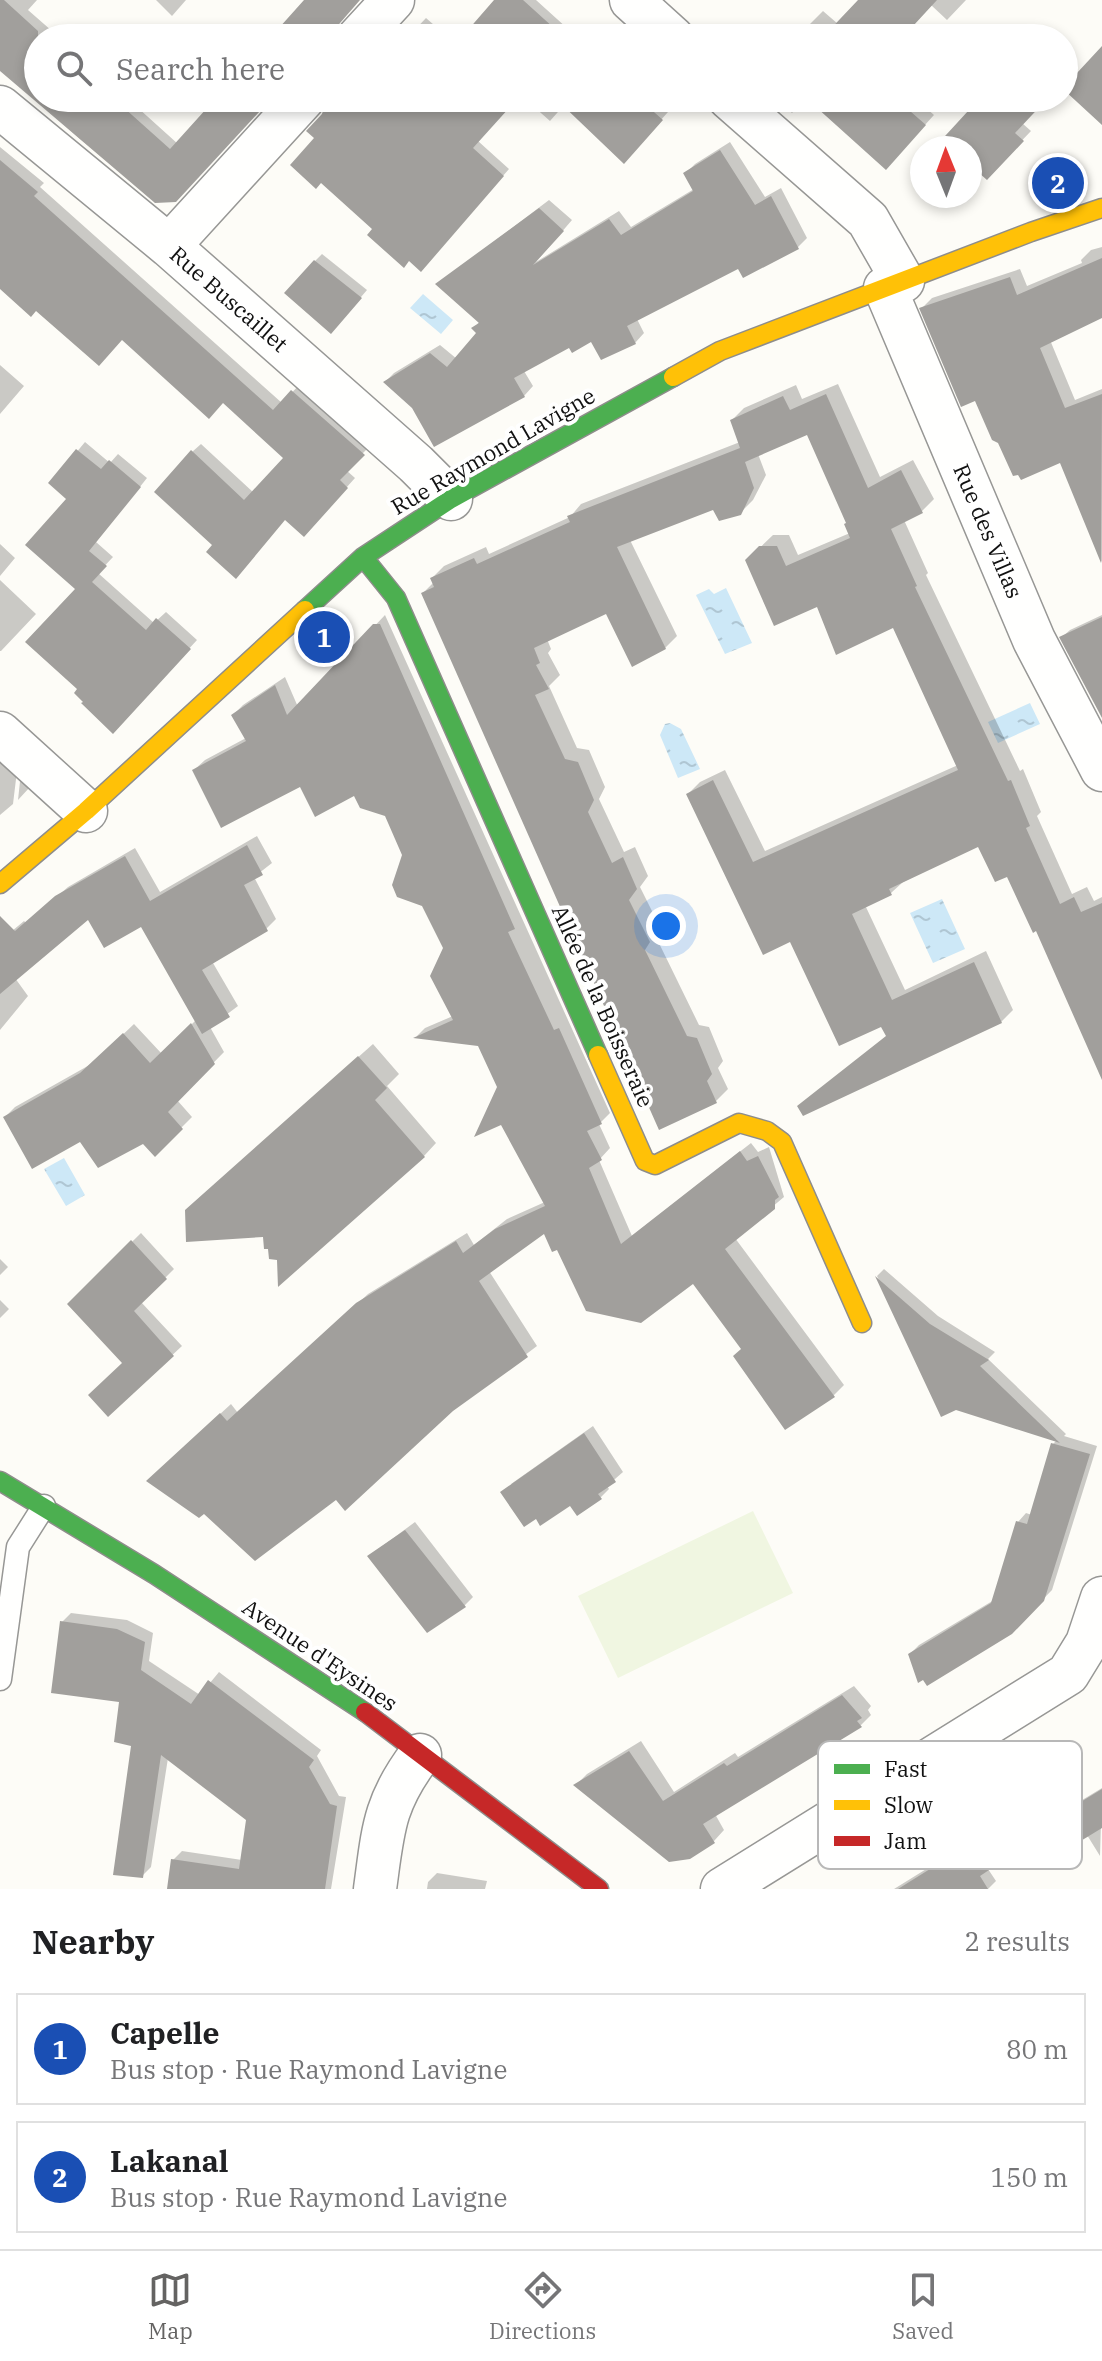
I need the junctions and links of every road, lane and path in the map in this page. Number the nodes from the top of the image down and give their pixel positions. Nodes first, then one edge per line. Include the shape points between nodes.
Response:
1 (393, 0) edge
2 (631, 0) edge
3 (371, 24) edge
4 (658, 24) edge
5 (0, 107) edge
6 (291, 112) edge
7 (745, 112) edge
8 (1102, 208) edge
9 (169, 246) junction
10 (894, 284) junction
11 (451, 499) junction
12 (363, 557) junction
13 (0, 733) edge
14 (1102, 770) edge
15 (86, 811) junction
16 (0, 884) edge
17 (862, 1323) dead end
18 (0, 1481) edge
19 (44, 1506) junction
20 (9, 1544) edge
21 (1102, 1598) edge
22 (0, 1679) edge
23 (960, 1741) edge
24 (420, 1755) junction
25 (818, 1829) edge
26 (375, 1889) edge
27 (599, 1889) edge
28 (722, 1889) edge

1 - 3 street
2 - 4 street
5 - 9 street, Rue Buscaillet
6 - 9 street
7 - 10 street, Rue des Villas via 868,220
8 - 10 street, Rue Raymond Lavigne
9 - 11 street, Rue Buscaillet
10 - 11 street, Rue Raymond Lavigne via 720,351
10 - 14 street, Rue des Villas via 1034,640
11 - 12 street, Rue Raymond Lavigne
12 - 15 street, Rue Raymond Lavigne
12 - 17 street, Allée de la Boisseraie via 396,598 645,1161 655,1165 739,1123 782,1142
13 - 15 street
15 - 16 street, Rue Raymond Lavigne
18 - 19 street, Avenue d'Eysines
19 - 20 lane
19 - 24 street, Avenue d'Eysines via 352,1702
20 - 22 lane
21 - 23 street via 1087,1643 1068,1674
24 - 26 street via 400,1782 385,1819
24 - 27 street, Avenue d'Eysines
25 - 28 street

